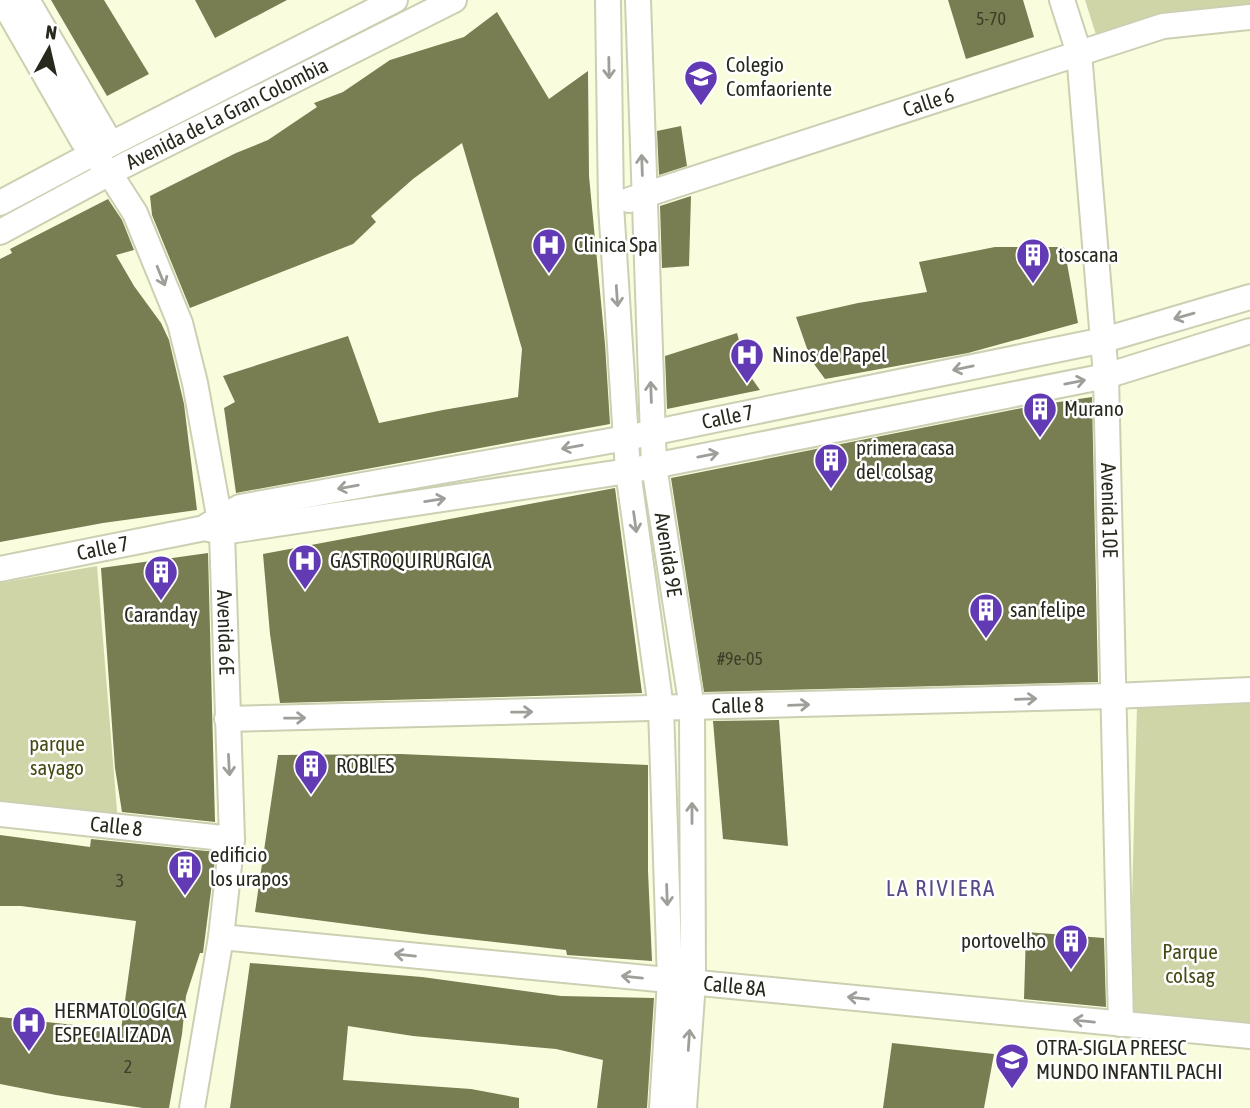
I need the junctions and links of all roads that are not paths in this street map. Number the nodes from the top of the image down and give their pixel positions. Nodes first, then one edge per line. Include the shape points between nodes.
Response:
1 (2, 0) edge
2 (27, 0) edge
3 (395, 0) edge
4 (454, 0) edge
5 (608, 0) edge
6 (638, 0) edge
7 (1062, 0) edge
8 (1250, 17) edge
9 (1079, 53) junction
10 (102, 149) junction
11 (110, 174) junction
12 (643, 196) junction
13 (0, 203) edge
14 (611, 205) junction
15 (0, 232) edge
16 (1250, 297) edge
17 (1250, 331) edge
18 (1104, 340) junction
19 (1106, 376) junction
20 (652, 432) junction
21 (626, 438) junction
22 (654, 466) junction
23 (628, 471) junction
24 (215, 526) junction
25 (0, 569) edge
26 (1250, 690) edge
27 (1112, 696) junction
28 (661, 708) junction
29 (692, 708) junction
30 (227, 719) junction
31 (0, 814) edge
32 (232, 839) junction
33 (220, 937) junction
34 (681, 981) junction
35 (1121, 1024) junction
36 (1250, 1036) edge
37 (192, 1108) edge
38 (662, 1108) edge
39 (684, 1108) edge

1 - 10 street
2 - 10 street
3 - 10 street, Avenida de La Gran Colombia
4 - 11 street, Avenida de La Gran Colombia
5 -> 14 street, Avenida 9E
12 -> 6 street, Avenida 9E
7 - 9 street, Avenida 10E
8 - 9 street, Calle 6 via 1163,26
9 - 12 street, Calle 6
9 - 18 street, Avenida 10E
10 - 11 street, Avenida 6E
10 - 13 street, Avenida de La Gran Colombia
11 - 15 street, Avenida de La Gran Colombia
11 -> 24 street, Avenida 6E via 135,213 180,323 195,383
12 - 14 street, Calle 6
20 -> 12 street, Avenida 9E
14 -> 21 street, Avenida 9E
16 -> 18 street, Calle 7
17 - 19 street, Calle 7
18 - 19 street, Avenida 10E
18 -> 20 street, Calle 7
22 -> 19 street, Calle 7
19 - 27 street, Avenida 10E
20 - 21 street, Calle 7
20 - 22 street, Avenida 9E
21 - 23 street, Avenida 9E
21 -> 24 street, Calle 7 via 240,507
22 - 23 street, Calle 7
22 - 29 street, Avenida 9E
24 -> 23 street, Calle 7
23 -> 28 street, Avenida 9E
24 - 25 street, Calle 7
24 - 30 street, Avenida 6E
26 - 27 street, Calle 8
29 -> 27 street, Calle 8
27 - 35 street, Avenida 10E
28 - 29 street, Calle 8
30 -> 28 street, Calle 8
28 -> 34 street, Avenida 9E
34 -> 29 street, Avenida 9E
30 -> 32 street, Avenida 6E
31 - 32 street, Calle 8
32 - 33 street, Avenida 6E
34 -> 33 street, Calle 8A
33 - 37 street, Avenida 6E
35 -> 34 street, Calle 8A
34 - 38 street, Avenida 9E
39 -> 34 street, Avenida 9E
35 - 36 street, Calle 8A

